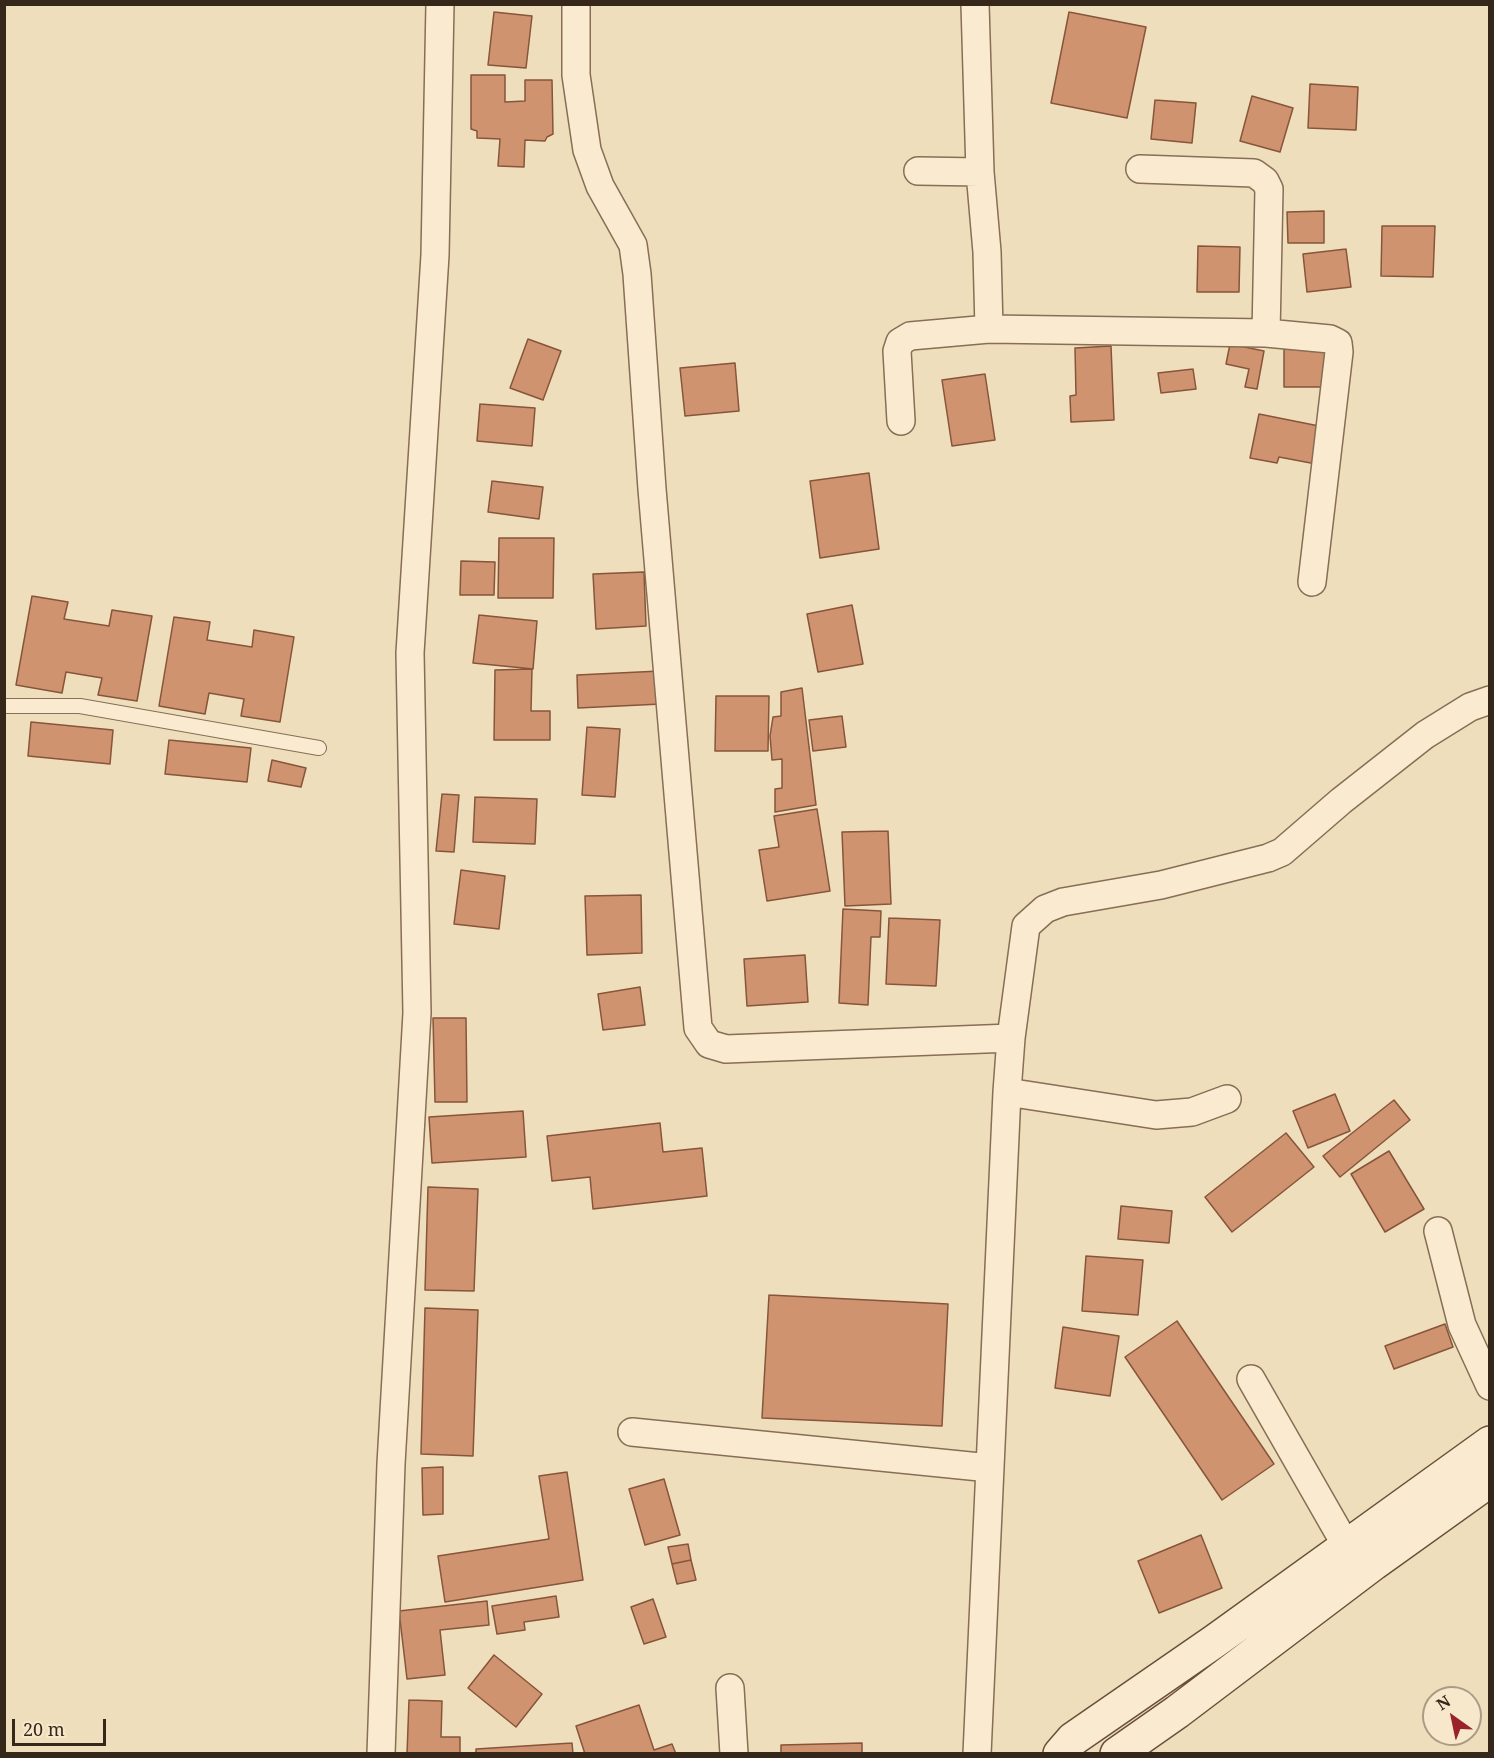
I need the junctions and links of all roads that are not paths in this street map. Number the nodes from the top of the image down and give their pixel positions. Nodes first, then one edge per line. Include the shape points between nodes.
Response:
1 (440, 4) edge
2 (576, 4) edge
3 (975, 4) edge
4 (1140, 169) dead end
5 (918, 171) dead end
6 (980, 172) junction
7 (989, 329) junction
8 (1266, 333) junction
9 (901, 421) dead end
10 (1312, 582) dead end
11 (1490, 700) edge
12 (4, 706) edge
13 (319, 748) dead end
14 (1011, 1038) junction
15 (1007, 1092) junction
16 (1227, 1099) dead end
17 (1438, 1231) dead end
18 (1251, 1379) dead end
19 (1490, 1386) edge
20 (632, 1432) dead end
21 (1490, 1443) edge
22 (990, 1468) junction
23 (1490, 1480) edge
24 (1347, 1547) junction
25 (730, 1688) dead end
26 (381, 1754) edge
27 (734, 1754) edge
28 (977, 1754) edge
29 (1060, 1754) edge
30 (1116, 1754) edge

1 - 26 street via 435,255 410,654 417,1013 391,1464
2 - 14 street via 576,75 587,150 600,186 633,244 637,274 698,1028 709,1044 726,1049
3 - 6 street
4 - 8 street via 1254,173 1264,181 1269,189
5 - 6 street
6 - 7 street
7 - 8 street
7 - 9 street via 910,336 900,342 897,351
8 - 10 street via 1338,343
11 - 14 street via 1470,707 1425,735 1282,852 1161,885 1063,902 1045,909 1026,926
12 - 13 lane via 80,706
14 - 15 street
15 - 16 street via 1156,1114 1192,1112
15 - 22 street
17 - 19 street via 1462,1325
18 - 24 street
20 - 22 street
21 - 24 main road
22 - 28 street
23 - 30 main road
24 - 29 main road via 1072,1739
25 - 27 street

